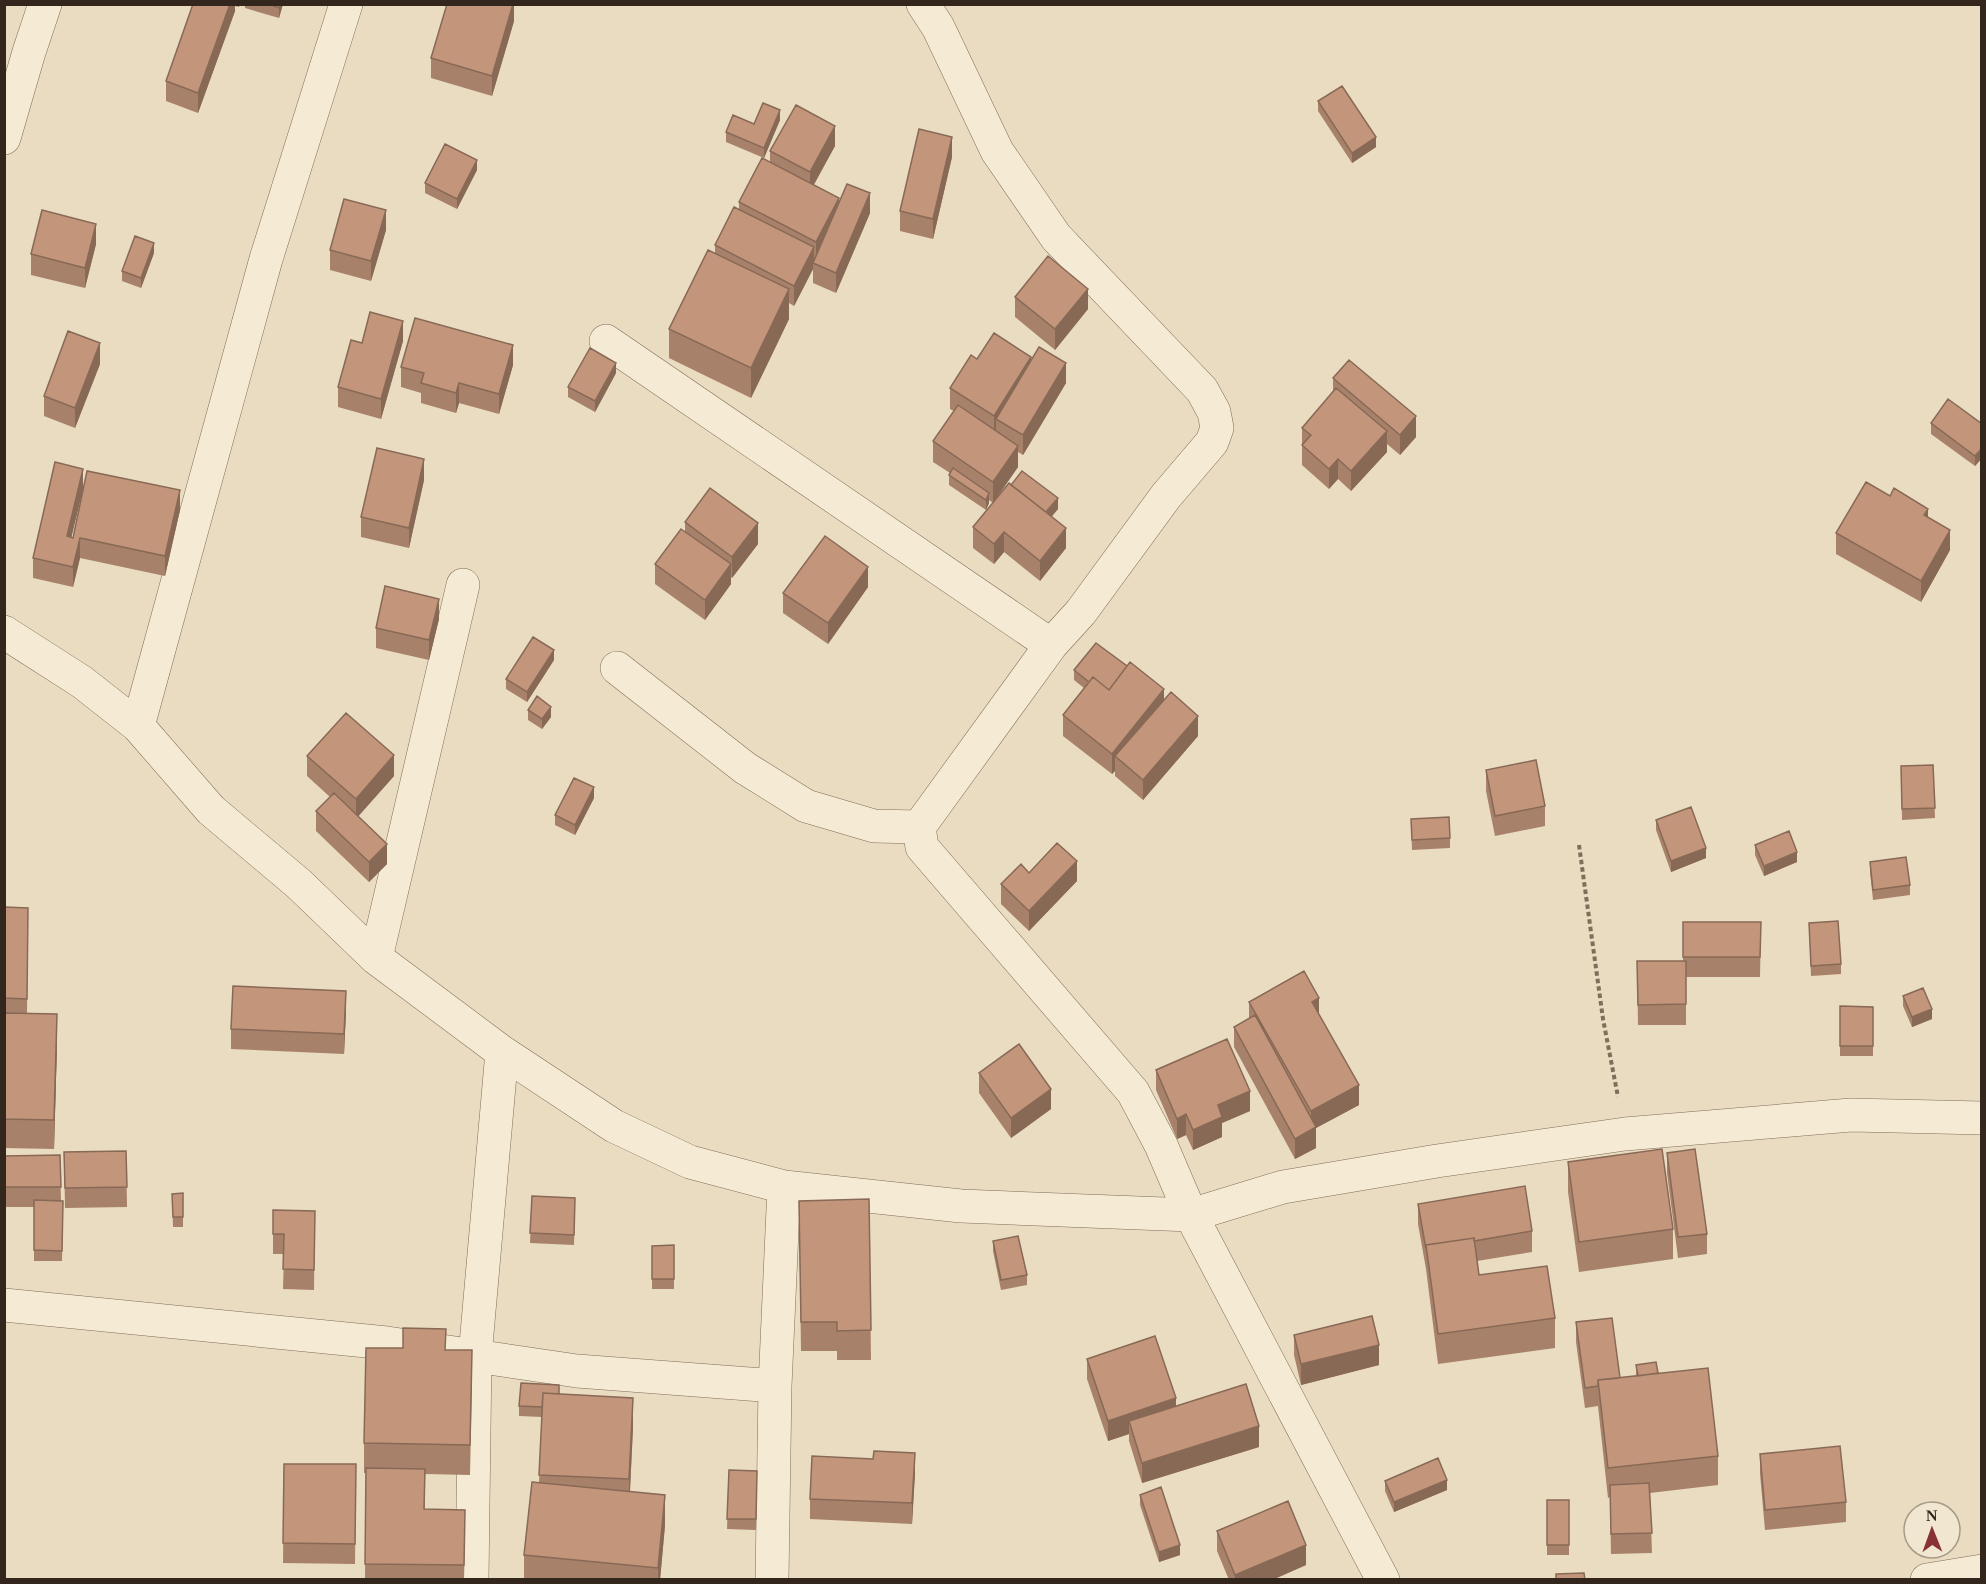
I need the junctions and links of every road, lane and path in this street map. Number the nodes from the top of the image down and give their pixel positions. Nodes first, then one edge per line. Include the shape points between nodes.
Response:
1 (45, 4) edge
2 (346, 4) edge
3 (923, 4) edge
4 (17, 47) edge
5 (4, 138) edge
6 (606, 341) dead end
7 (463, 585) dead end
8 (4, 632) edge
9 (1051, 645) junction
10 (617, 668) dead end
11 (138, 726) junction
12 (919, 827) junction
13 (1579, 845) dead end
14 (376, 958) junction
15 (502, 1052) junction
16 (1982, 1118) edge
17 (1624, 1134) junction
18 (784, 1187) junction
19 (1191, 1215) junction
20 (4, 1305) edge
21 (476, 1356) junction
22 (775, 1386) junction
23 (1982, 1571) edge
24 (472, 1580) edge
25 (772, 1580) edge
26 (1383, 1580) edge
27 (1927, 1580) edge

1 - 4 street
2 - 11 street via 266,259
3 - 9 street via 938,27 997,151 1056,237 1202,390 1214,412 1217,428 1212,441 1166,496 1081,612
4 - 5 street
6 - 9 street
7 - 14 street
8 - 11 street via 82,682
9 - 12 street
10 - 12 street via 745,768 806,806 874,826
11 - 14 street via 211,810 299,884
12 - 19 street via 922,847 1133,1092
13 - 17 path via 1603,1019
14 - 15 street
15 - 18 street via 614,1126 690,1162
15 - 21 street
16 - 17 street via 1851,1114
17 - 19 street via 1283,1187
18 - 19 street via 961,1206
18 - 22 street
19 - 26 street
20 - 21 street via 387,1343
21 - 22 street via 577,1371
21 - 24 street
22 - 25 street
23 - 27 street

